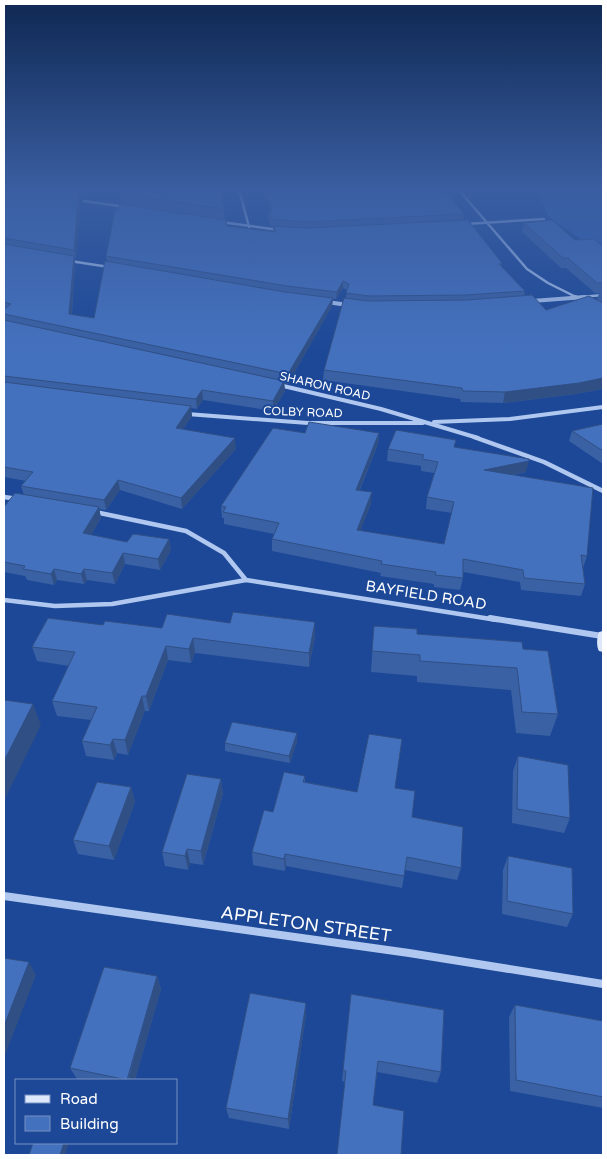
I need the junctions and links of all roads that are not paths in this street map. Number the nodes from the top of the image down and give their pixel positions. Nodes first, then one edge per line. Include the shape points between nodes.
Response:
1 (504, 243) edge
2 (66, 260) edge
3 (114, 268) edge
4 (603, 295) edge
5 (580, 298) junction
6 (321, 301) edge
7 (528, 301) edge
8 (588, 302) edge
9 (349, 305) edge
10 (275, 384) edge
11 (603, 407) edge
12 (182, 414) edge
13 (430, 422) junction
14 (603, 491) edge
15 (4, 497) edge
16 (23, 500) edge
17 (92, 512) edge
18 (246, 580) junction
19 (4, 600) edge
20 (603, 636) edge
21 (603, 648) edge
22 (4, 896) edge
23 (603, 984) edge

1 - 5 street via 527,269
2 - 3 street
4 - 5 street
5 - 7 street
5 - 8 street
6 - 9 street
10 - 13 street, SHARON ROAD
11 - 13 street, COLBY ROAD via 510,419
12 - 13 street, COLBY ROAD via 308,423
13 - 14 street, SHARON ROAD via 528,455
15 - 16 street
17 - 18 street via 186,531 224,553
18 - 19 street, BAYFIELD ROAD via 112,604 54,606
18 - 20 street, BAYFIELD ROAD
20 - 21 main road
22 - 23 street, APPLETON STREET

